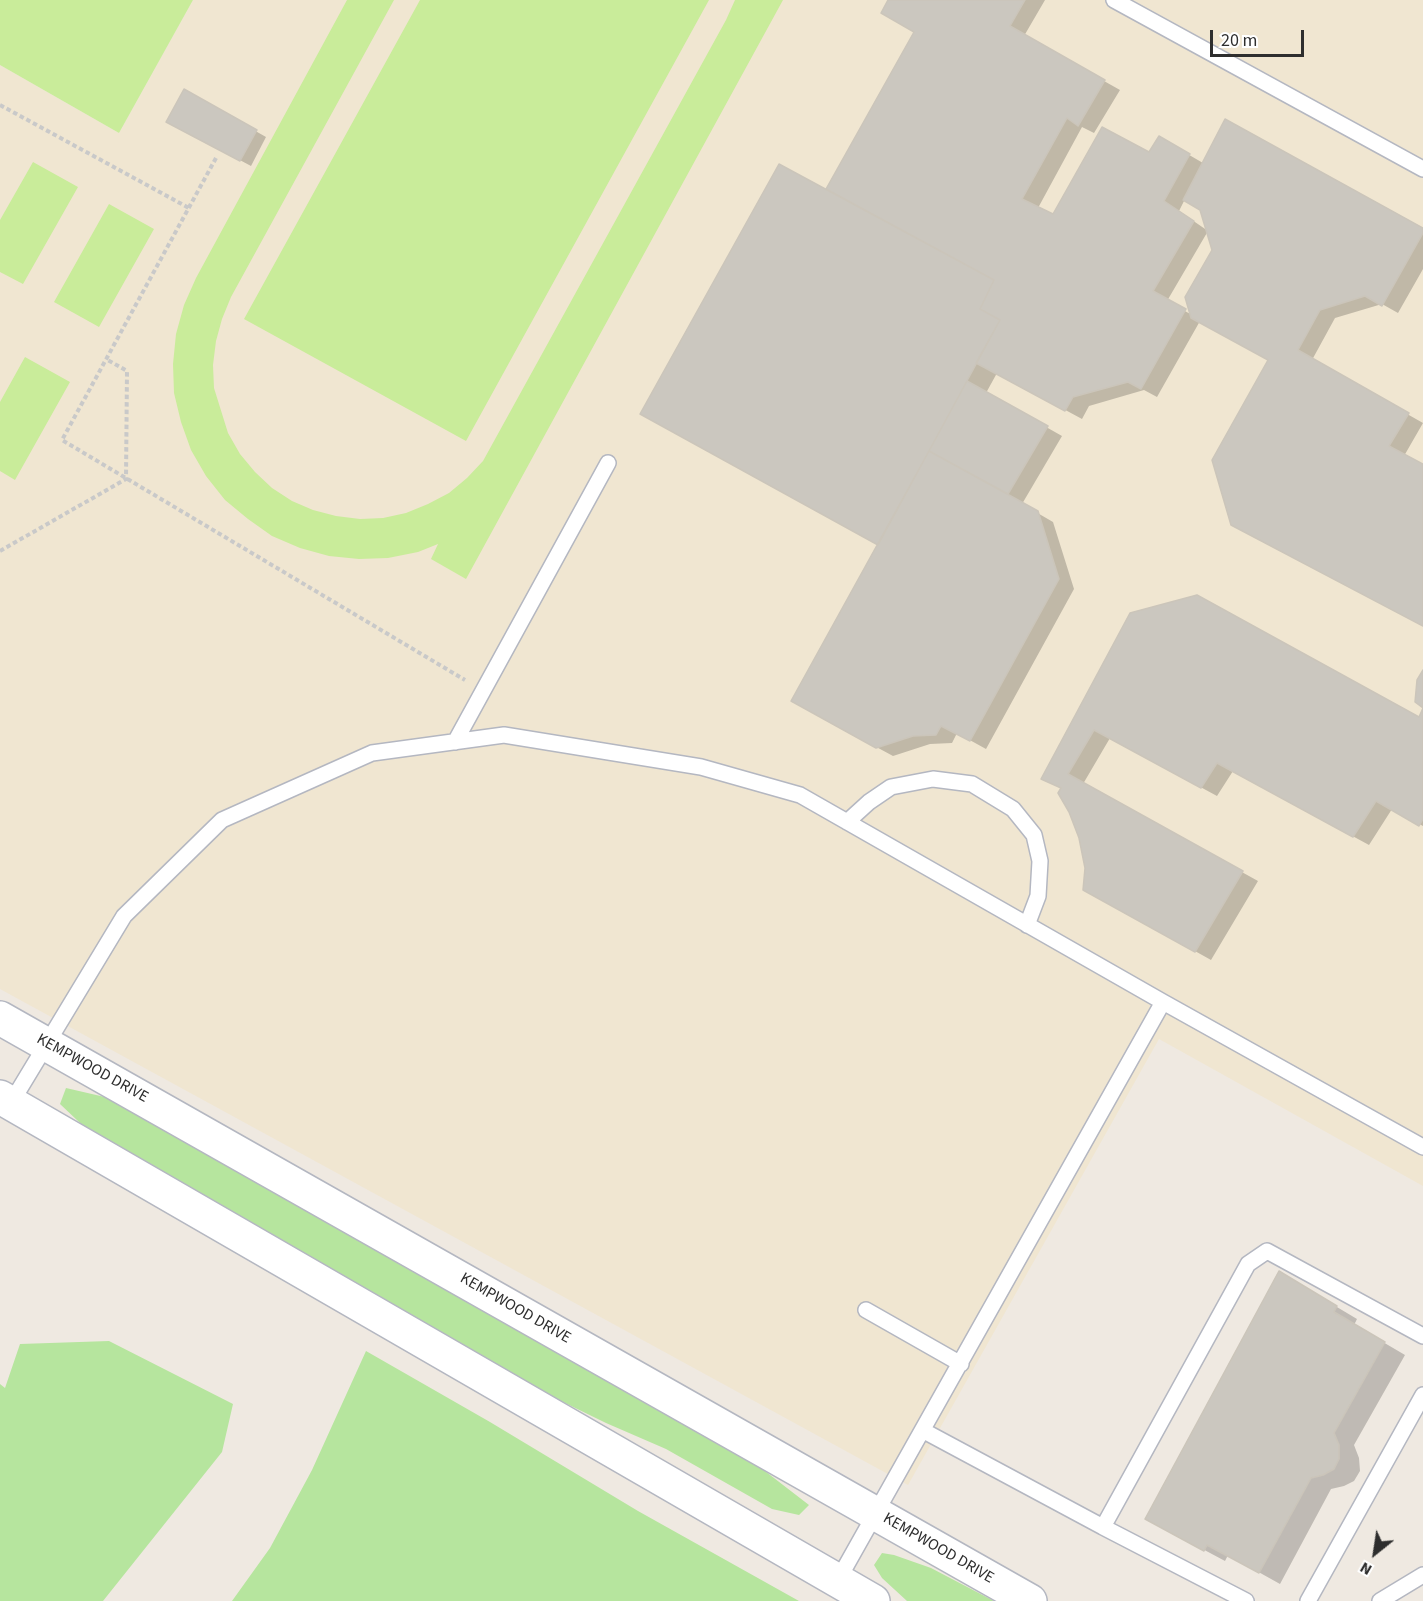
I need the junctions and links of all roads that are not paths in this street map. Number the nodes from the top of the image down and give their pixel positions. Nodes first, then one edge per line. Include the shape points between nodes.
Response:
1 (1114, 0) edge
2 (1423, 170) edge
3 (608, 463) dead end
4 (455, 742) junction
5 (848, 822) junction
6 (1027, 925) junction
7 (1163, 1002) junction
8 (0, 1017) edge
9 (47, 1043) junction
10 (5, 1100) edge
11 (1423, 1147) edge
12 (866, 1310) dead end
13 (1423, 1336) edge
14 (961, 1364) junction
15 (1423, 1395) edge
16 (924, 1431) junction
17 (876, 1514) junction
18 (1103, 1527) junction
19 (1423, 1575) edge
20 (838, 1580) junction
21 (873, 1601) edge
22 (1029, 1601) edge
23 (1246, 1601) edge
24 (1308, 1601) edge
25 (1380, 1601) edge

1 - 2 lane
3 - 4 lane
4 - 5 lane via 504,735 701,767 800,795
4 - 9 lane via 372,753 222,820 124,916
5 - 6 lane
5 - 6 lane via 891,787 933,779 972,784 1013,809 1034,835 1040,861 1038,896
6 - 7 lane
7 - 11 lane
7 - 14 lane
8 - 9 main road, KEMPWOOD DRIVE
9 - 10 lane
9 - 17 main road, KEMPWOOD DRIVE
10 - 20 main road
12 - 14 lane
13 - 18 lane via 1267,1251 1248,1264
14 - 16 lane
15 - 24 lane
16 - 17 lane
16 - 18 lane
17 - 20 lane
17 - 22 main road, KEMPWOOD DRIVE
18 - 23 lane
19 - 25 lane
20 - 21 main road

